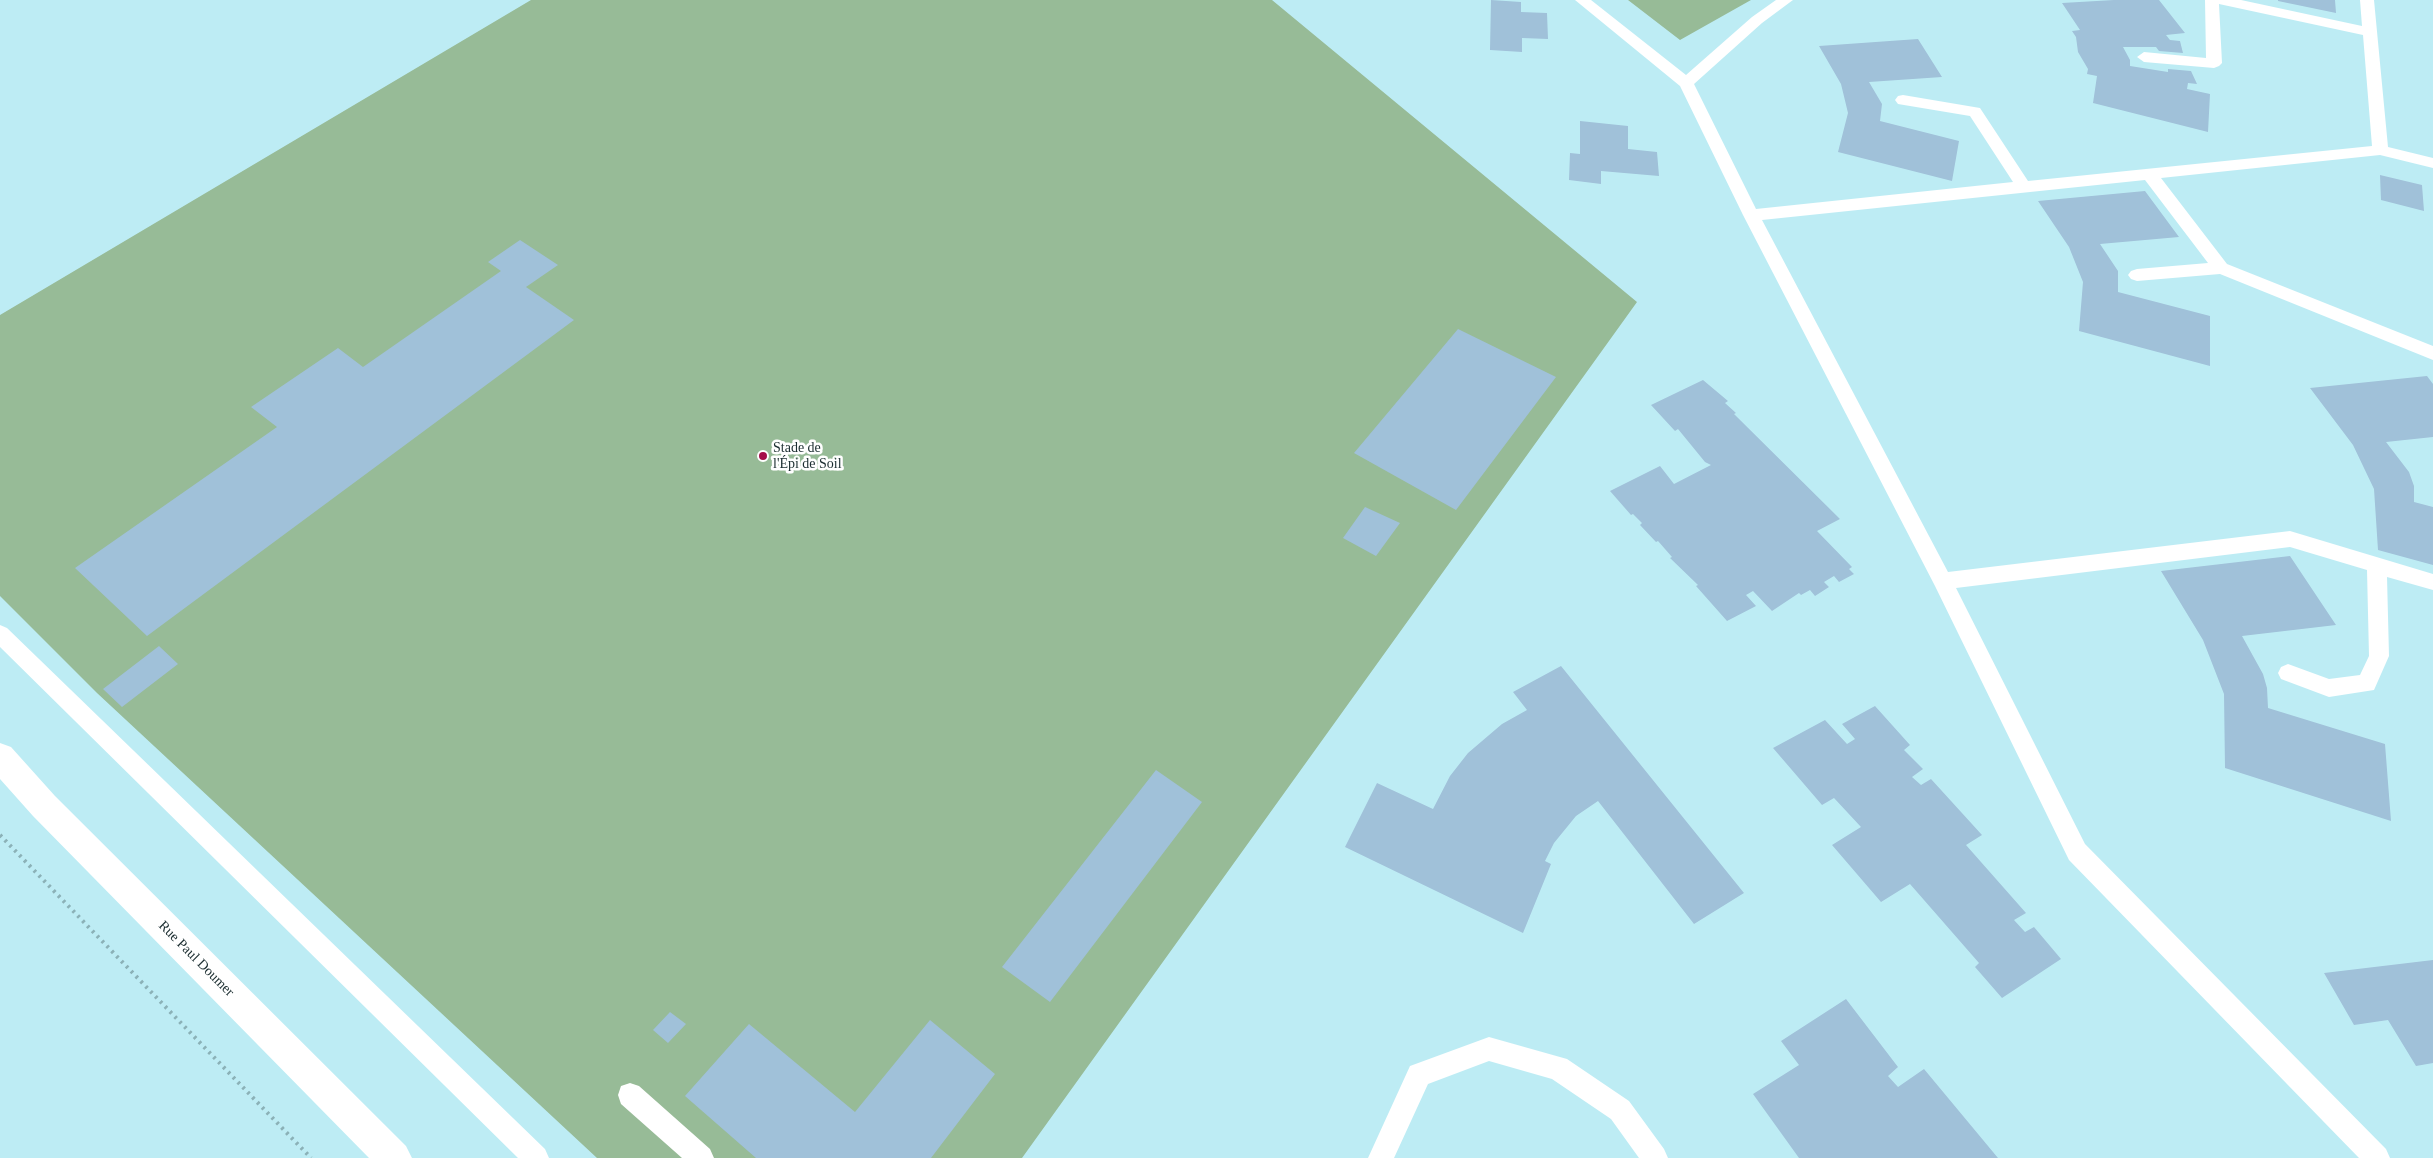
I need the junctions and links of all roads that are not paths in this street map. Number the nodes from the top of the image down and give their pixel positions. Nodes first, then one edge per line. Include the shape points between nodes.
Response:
1 (1582, 0) edge
2 (1786, 0) edge
3 (2212, 0) edge
4 (2221, 0) edge
5 (2367, 0) edge
6 (2370, 32) junction
7 (2144, 57) dead end
8 (1686, 83) junction
9 (1902, 100) dead end
10 (2380, 150) junction
11 (2433, 163) edge
12 (2149, 173) junction
13 (2022, 186) junction
14 (1752, 215) junction
15 (2221, 268) junction
16 (2136, 275) dead end
17 (2433, 354) edge
18 (2377, 565) junction
19 (1943, 581) junction
20 (2433, 582) edge
21 (0, 634) edge
22 (2288, 673) dead end
23 (0, 757) edge
24 (630, 1095) dead end
25 (394, 1158) edge
26 (536, 1158) edge
27 (701, 1158) edge
28 (1381, 1158) edge
29 (1655, 1158) edge
30 (2377, 1158) edge

1 - 8 lane
2 - 8 lane via 1757,20
3 - 7 lane via 2214,63
4 - 6 lane
5 - 6 lane
6 - 10 lane
8 - 14 lane
9 - 13 lane via 1975,112
10 - 11 lane
10 - 12 lane
12 - 13 lane
12 - 15 lane
13 - 14 lane
14 - 19 lane
15 - 16 lane
15 - 17 lane
18 - 19 lane via 2290,538
18 - 20 lane
18 - 22 lane via 2379,656 2368,683 2329,688
19 - 30 lane via 2077,852
21 - 26 lane
23 - 25 main road, Rue Paul Doumer via 44,806
24 - 27 lane
28 - 29 lane via 1420,1075 1489,1049 1566,1073 1620,1110

